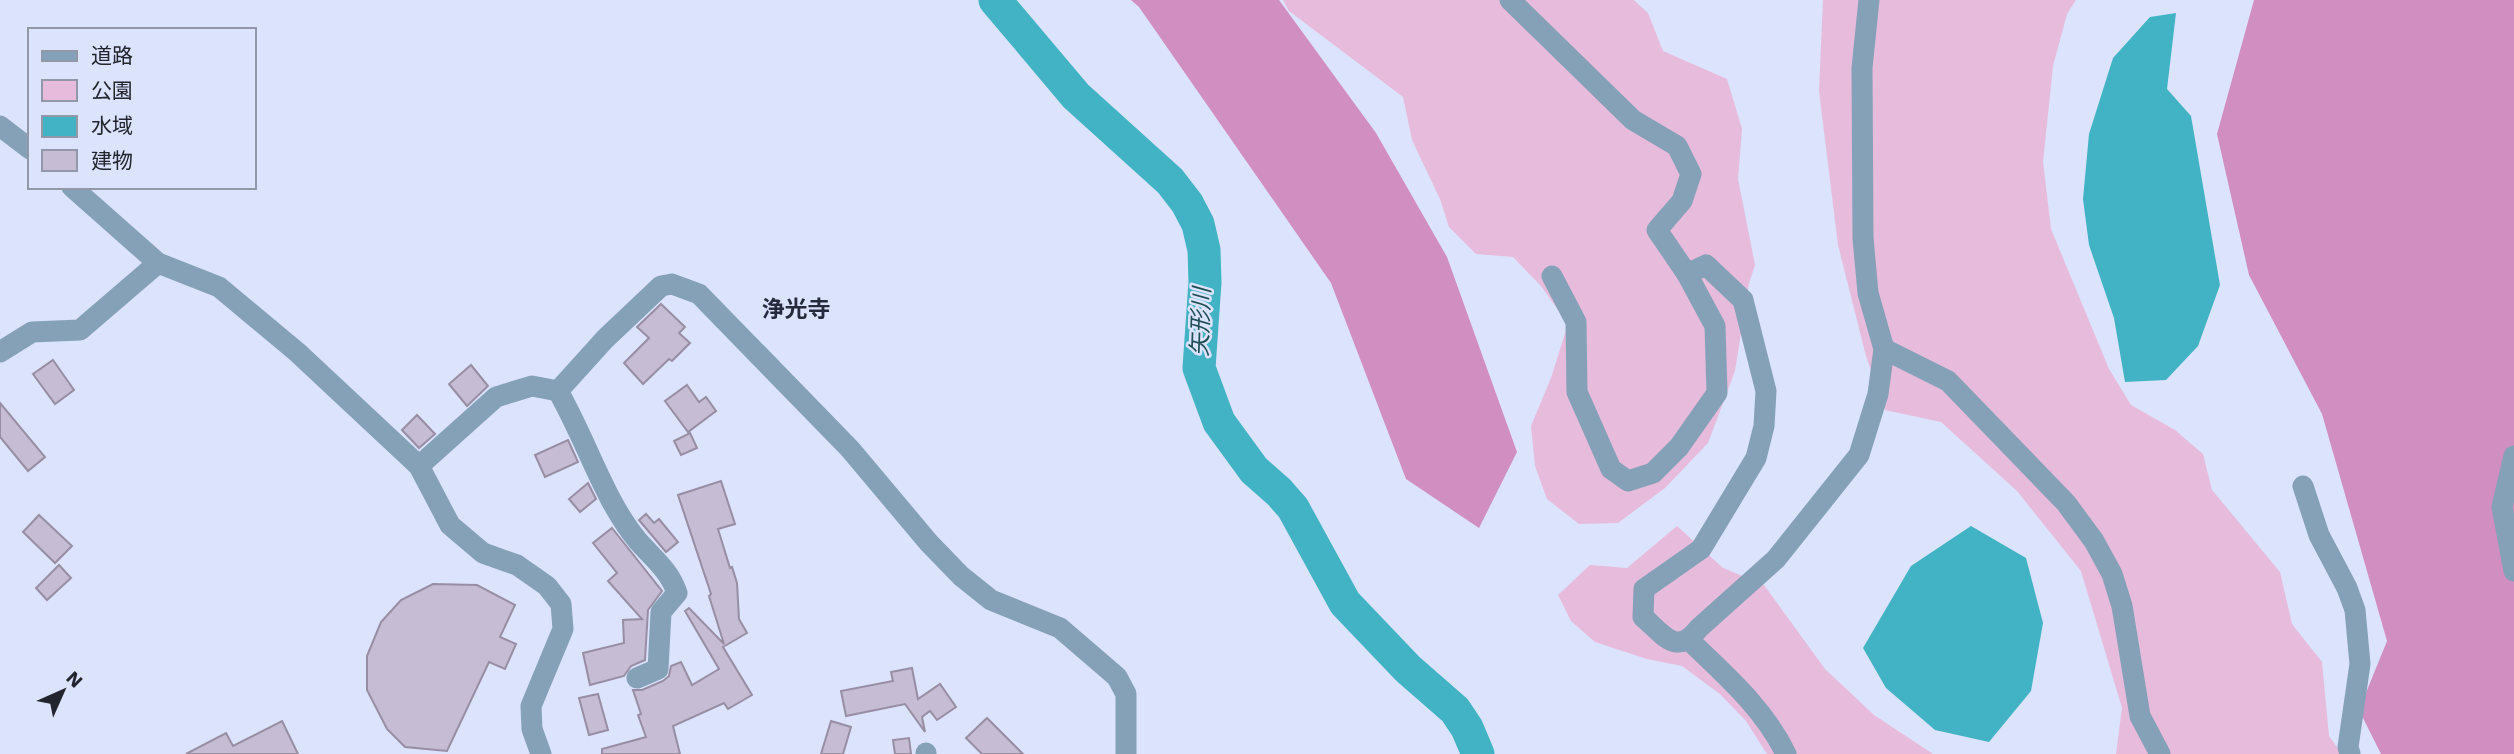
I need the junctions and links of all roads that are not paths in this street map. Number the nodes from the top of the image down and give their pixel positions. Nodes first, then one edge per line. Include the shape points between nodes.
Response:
1 (1510, 0) edge
2 (1869, 0) edge
3 (0, 126) edge
4 (28, 147) edge
5 (74, 189) edge
6 (158, 263) junction
7 (1687, 274) junction
8 (1552, 275) dead end
9 (1884, 349) junction
10 (0, 352) edge
11 (558, 391) junction
12 (2514, 456) edge
13 (419, 466) junction
14 (2302, 486) dead end
15 (2514, 571) edge
16 (1689, 640) junction
17 (637, 678) dead end
18 (541, 754) edge
19 (1126, 754) edge
20 (1786, 754) edge
21 (2160, 754) edge
22 (2350, 754) edge

1 - 7 street via 1633,120 1678,146 1691,174 1682,201 1657,230
2 - 9 street via 1863,68 1863,237 1868,293
3 - 4 street
5 - 6 street
6 - 10 street via 80,330 32,332
6 - 13 street via 219,288 297,352
7 - 8 street via 1715,326 1717,393 1679,447 1653,473 1628,481 1611,469 1577,392 1576,322
7 - 16 street via 1706,265 1743,300 1766,391 1756,458 1701,549 1644,589 1643,617 1671,641
9 - 16 street via 1878,394 1859,455 1776,559
9 - 21 street via 1948,380 2066,503 2094,541 2122,606 2140,716
11 - 13 street via 532,386 496,397
11 - 17 street via 611,500 673,581 677,593 661,612 657,668
11 - 19 street via 661,286 672,284 699,294 850,450 961,576 991,600 1060,628 1117,677 1126,694
12 - 15 street via 2502,508
13 - 18 street via 450,525 483,553 517,565 547,586 561,604 563,629 531,706 532,729
14 - 22 street via 2319,535 2355,610 2360,664
16 - 20 street via 1745,695 1775,732

